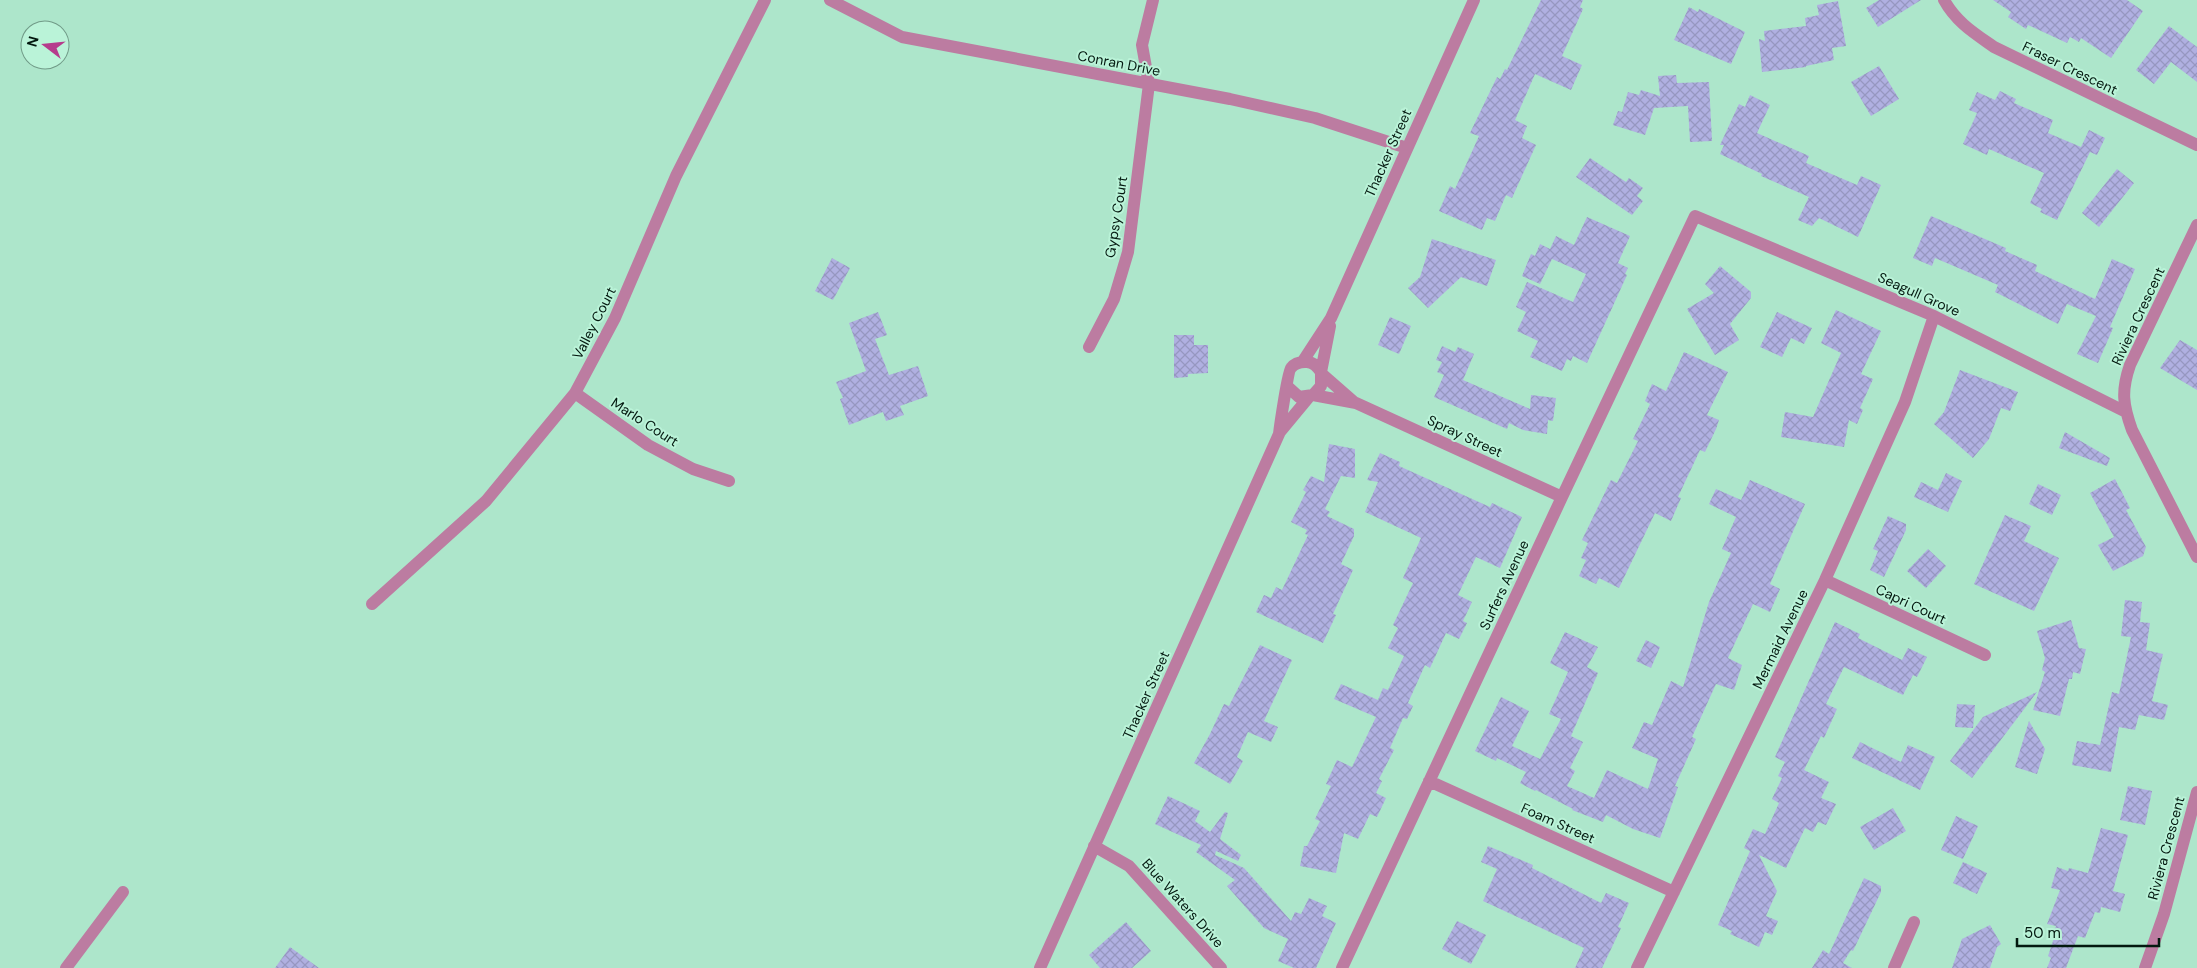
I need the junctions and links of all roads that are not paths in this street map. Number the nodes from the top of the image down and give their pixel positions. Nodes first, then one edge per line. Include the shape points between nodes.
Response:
1 (765, 0) edge
2 (830, 0) edge
3 (1153, 0) edge
4 (1474, 0) edge
5 (1944, 0) edge
6 (1149, 84) junction
7 (2197, 145) edge
8 (1407, 148) junction
9 (1695, 216) joint
10 (2197, 225) edge
11 (1934, 316) junction
12 (1331, 318) junction
13 (1089, 347) dead end
14 (1303, 362) junction
15 (1321, 373) junction
16 (1288, 387) junction
17 (574, 393) junction
18 (1311, 396) junction
19 (1356, 403) junction
20 (2126, 412) junction
21 (1278, 434) junction
22 (730, 481) dead end
23 (1562, 497) junction
24 (2197, 558) edge
25 (1825, 580) junction
26 (372, 604) dead end
27 (1985, 655) dead end
28 (1429, 781) junction
29 (2197, 792) edge
30 (1094, 846) junction
31 (123, 892) dead end
32 (1674, 892) junction
33 (1914, 922) dead end
34 (66, 968) edge
35 (1040, 968) edge
36 (1220, 968) edge
37 (1342, 968) edge
38 (1637, 968) edge
39 (1894, 968) edge
40 (2145, 968) edge

1 - 17 street, Valley Court via 676,176 615,318
2 - 6 street, Conran Drive via 902,37
3 - 6 street, Gypsy Court via 1142,45
4 - 8 street, Thacker Street
5 - 7 street, Fraser Crescent via 1965,27 1994,47
6 - 8 street, Conran Drive via 1315,118
6 - 13 street, Gypsy Court via 1128,252 1114,299
8 - 12 street, Thacker Street
9 - 11 street, Seagull Grove
9 - 23 street, Surfers Avenue
10 - 20 street, Riviera Crescent via 2125,379
11 - 20 street, Seagull Grove
11 - 25 street, Mermaid Avenue via 1905,402
12 - 14 street, Thacker Street
12 - 15 street, Thacker Street
14 - 15 street via 1314,364
14 - 16 street via 1291,367
15 - 18 street via 1321,386
15 - 19 street, Spray Street
16 - 18 street via 1294,394
16 - 21 street, Thacker Street
17 - 22 street, Marlo Court via 648,445 693,468
17 - 26 street, Valley Court via 486,501
18 - 19 street, Spray Street
18 - 21 street, Thacker Street
19 - 23 street, Spray Street
20 - 24 street, Riviera Crescent
21 - 30 street, Thacker Street
23 - 28 street, Surfers Avenue
25 - 27 street, Capri Court
25 - 32 street, Mermaid Avenue
28 - 32 street, Foam Street
28 - 37 street, Surfers Avenue
29 - 40 street, Riviera Crescent via 2164,914
30 - 35 street, Thacker Street
30 - 36 street, Blue Waters Drive via 1129,866
31 - 34 street
32 - 38 street, Mermaid Avenue
33 - 39 street

